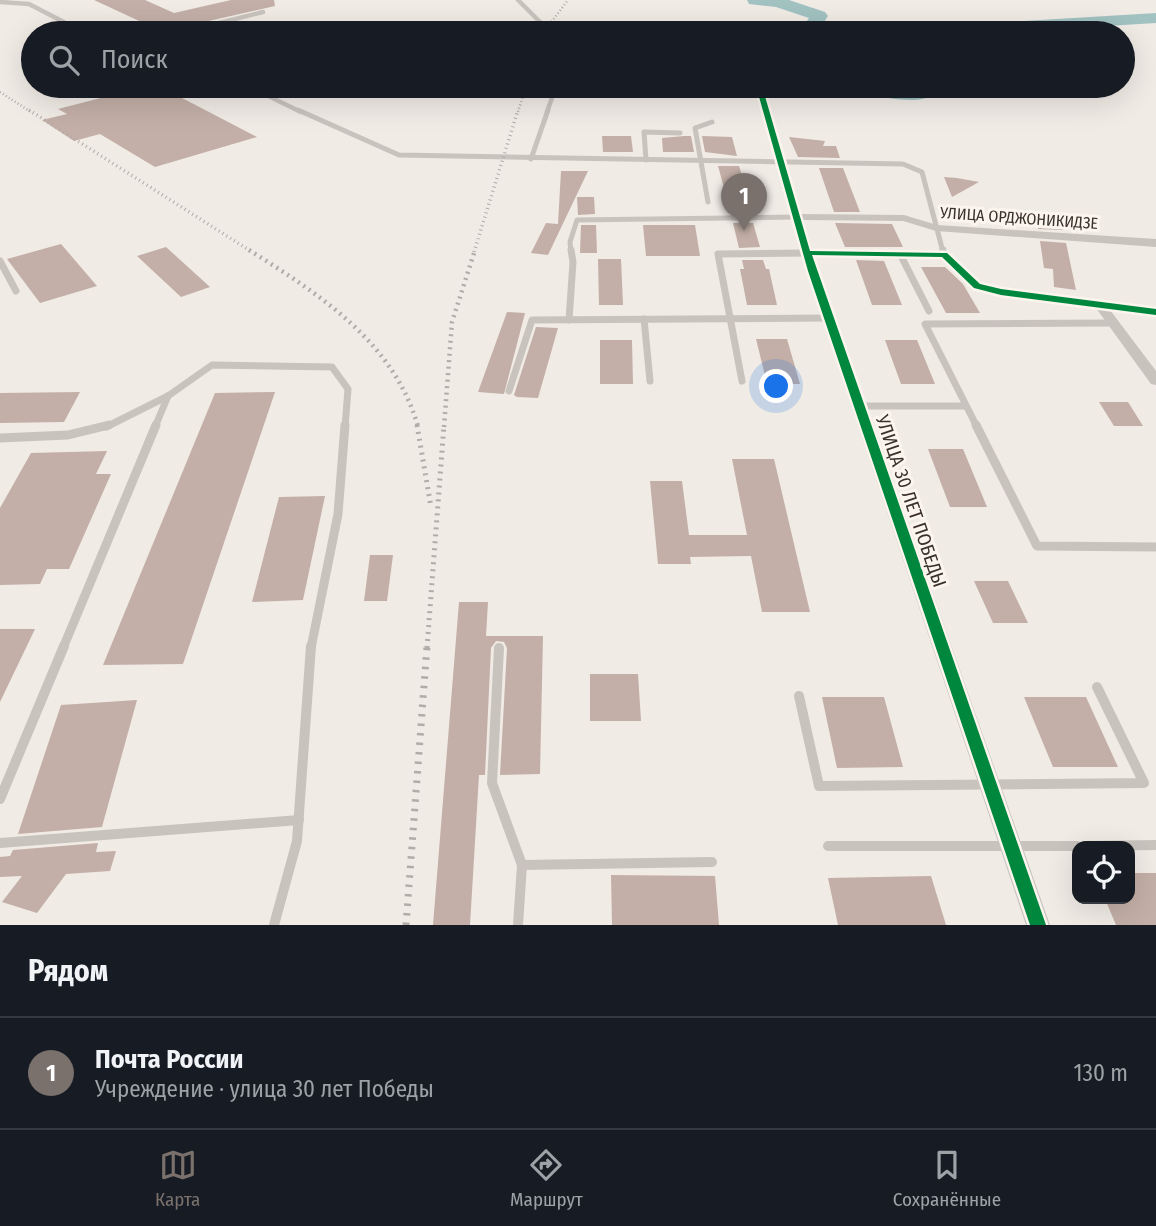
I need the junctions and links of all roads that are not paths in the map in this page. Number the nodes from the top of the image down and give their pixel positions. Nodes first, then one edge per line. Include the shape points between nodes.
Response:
1 (518, 0) edge
2 (0, 2) edge
3 (263, 12) dead end
4 (62, 21) edge
5 (227, 21) edge
6 (539, 21) edge
7 (273, 98) edge
8 (552, 98) edge
9 (762, 98) edge
10 (712, 122) dead end
11 (680, 133) dead end
12 (531, 159) junction
13 (646, 160) junction
14 (701, 160) junction
15 (780, 160) junction
16 (708, 202) dead end
17 (797, 217) junction
18 (936, 228) junction
19 (1156, 243) edge
20 (807, 253) junction
21 (900, 254) junction
22 (944, 255) junction
23 (0, 261) edge
24 (16, 291) dead end
25 (1100, 305) junction
26 (929, 311) dead end
27 (1156, 312) edge
28 (829, 318) junction
29 (644, 319) junction
30 (730, 319) junction
31 (569, 320) junction
32 (1113, 323) junction
33 (650, 381) dead end
34 (742, 381) dead end
35 (1156, 381) edge
36 (509, 391) dead end
37 (168, 397) junction
38 (859, 406) junction
39 (965, 406) junction
40 (0, 438) edge
41 (1156, 547) edge
42 (499, 648) dead end
43 (1097, 687) dead end
44 (799, 696) dead end
45 (990, 786) junction
46 (0, 799) edge
47 (299, 820) junction
48 (0, 843) edge
49 (1135, 845) edge
50 (1156, 845) edge
51 (828, 846) dead end
52 (1072, 846) edge
53 (1010, 847) junction
54 (712, 862) dead end
55 (522, 864) junction
56 (274, 925) edge
57 (518, 925) edge
58 (1038, 925) edge

1 - 6 lane
2 - 4 lane via 29,4
3 - 5 lane
7 - 12 lane via 399,155
8 - 12 lane
9 - 15 street, УЛИЦА 30 ЛЕТ ПОБЕДЫ
10 - 14 lane via 695,128
11 - 13 lane via 644,132
12 - 13 lane
13 - 14 lane
14 - 15 lane
14 - 16 lane
15 - 17 street, УЛИЦА 30 ЛЕТ ПОБЕДЫ
15 - 18 lane via 913,167 922,172
17 - 18 street, УЛИЦА ОРДЖОНИКИДЗЕ via 904,218
17 - 20 street, УЛИЦА 30 ЛЕТ ПОБЕДЫ
17 - 31 lane via 577,220 570,242
18 - 19 street, УЛИЦА ОРДЖОНИКИДЗЕ
18 - 22 lane
20 - 21 street
20 - 28 street, УЛИЦА 30 ЛЕТ ПОБЕДЫ
20 - 30 lane via 718,254
21 - 22 street
21 - 26 lane
22 - 25 street via 977,286
23 - 24 lane
25 - 27 street
25 - 32 street
28 - 30 lane
28 - 38 street, УЛИЦА 30 ЛЕТ ПОБЕДЫ
29 - 30 lane
29 - 31 lane
29 - 33 lane
30 - 34 lane
31 - 36 lane via 532,320
32 - 35 street
32 - 39 lane via 925,324
37 - 40 lane via 104,428 68,435
37 - 46 lane
37 - 47 lane via 212,365 332,367 348,389 338,513 311,647
38 - 39 lane
38 - 45 street, УЛИЦА 30 ЛЕТ ПОБЕДЫ
39 - 41 lane via 1037,546
42 - 55 lane via 492,783
43 - 45 lane via 1144,783
44 - 45 lane via 819,786
45 - 53 street, УЛИЦА 30 ЛЕТ ПОБЕДЫ
47 - 48 lane
47 - 56 lane
49 - 50 lane
51 - 53 lane
52 - 53 lane
53 - 58 street, УЛИЦА 30 ЛЕТ ПОБЕДЫ
54 - 55 lane
55 - 57 lane

